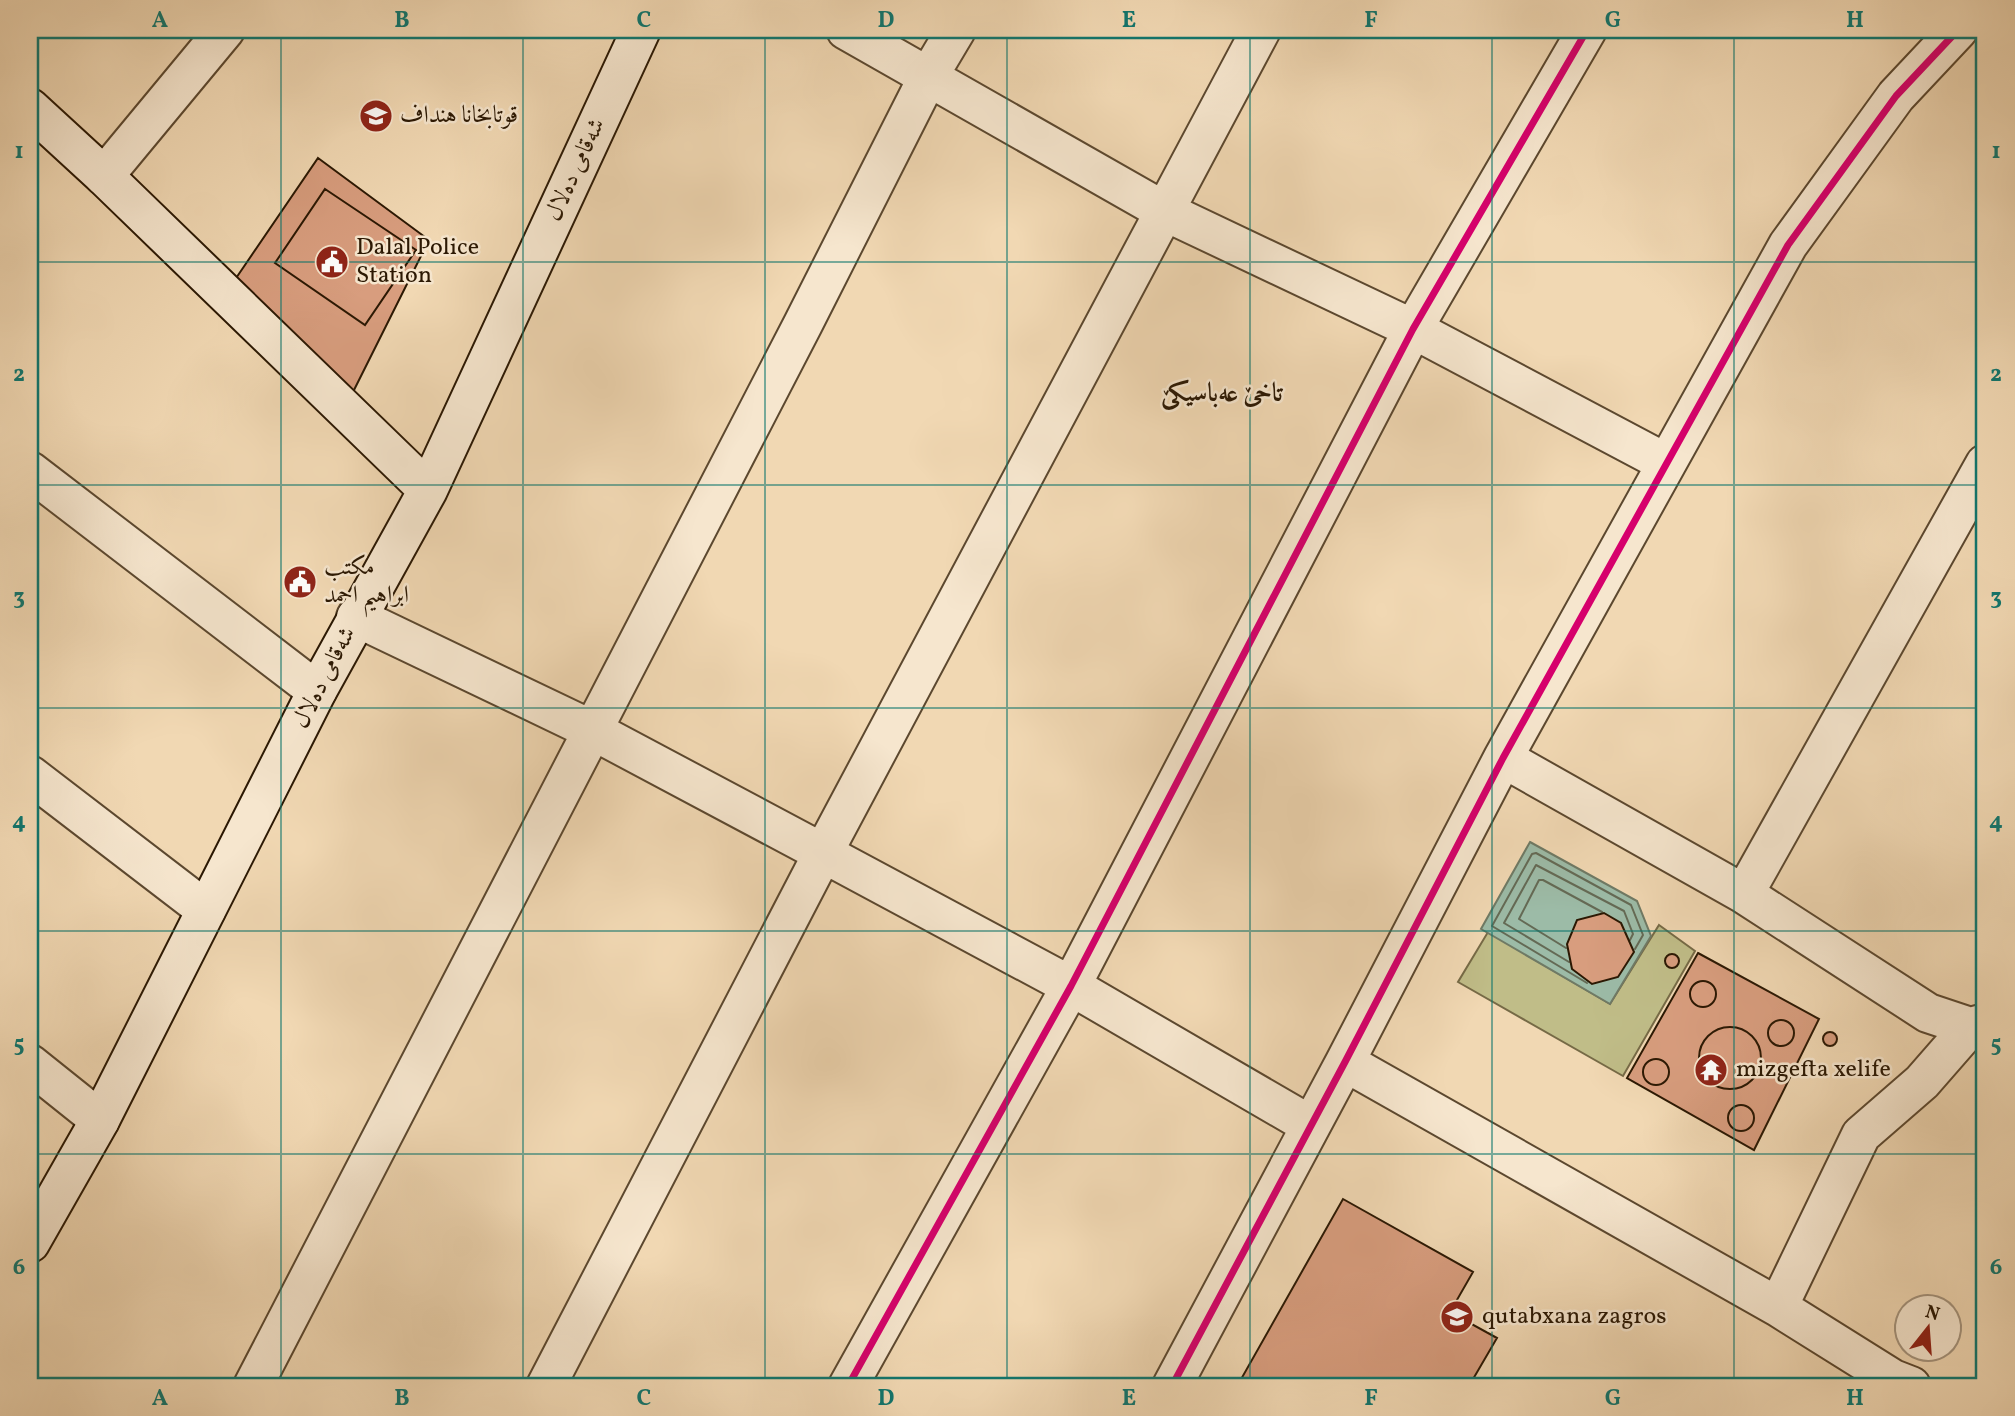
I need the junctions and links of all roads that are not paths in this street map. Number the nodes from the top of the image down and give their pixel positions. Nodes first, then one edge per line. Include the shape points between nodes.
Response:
1 (225, 30) edge
2 (641, 30) edge
3 (846, 30) edge
4 (956, 30) edge
5 (1261, 30) edge
6 (1587, 30) edge
7 (1958, 30) edge
8 (928, 77) junction
9 (30, 108) edge
10 (104, 176) junction
11 (1164, 211) junction
12 (1413, 329) junction
13 (1666, 463) junction
14 (1985, 464) edge
15 (30, 471) edge
16 (428, 490) junction
17 (356, 617) junction
18 (317, 691) junction
19 (592, 730) junction
20 (1503, 758) junction
21 (30, 775) edge
22 (823, 853) junction
23 (1744, 894) junction
24 (206, 910) junction
25 (1071, 986) junction
26 (1978, 1025) edge
27 (1345, 1062) junction
28 (30, 1064) edge
29 (100, 1120) junction
30 (1310, 1125) junction
31 (30, 1243) edge
32 (1778, 1307) junction
33 (253, 1386) edge
34 (546, 1386) edge
35 (848, 1386) edge
36 (1172, 1386) edge
37 (1911, 1386) edge

1 - 10 street
2 - 16 street, شەقامی دەلال
3 - 8 street
4 - 8 street
5 - 11 street
6 - 12 street
7 - 13 street via 1896,96 1788,245
8 - 11 street
8 - 19 street
9 - 10 street
10 - 16 street
11 - 12 street
11 - 22 street
12 - 13 street
12 - 25 street
13 - 20 street
14 - 23 street
15 - 18 street
16 - 17 street, شەقامی دەلال
17 - 18 street, شەقامی دەلال
17 - 19 street
18 - 24 street, شەقامی دەلال
19 - 22 street
19 - 33 street
20 - 23 street
20 - 27 street
21 - 24 street
22 - 25 street
22 - 34 street
23 - 26 street via 1928,1013
24 - 29 street, شەقامی دەلال
25 - 30 street
25 - 35 street
26 - 32 street via 1861,1135
27 - 30 street
27 - 32 street
28 - 29 street
29 - 31 street, شەقامی دەلال
30 - 36 street
32 - 37 street

